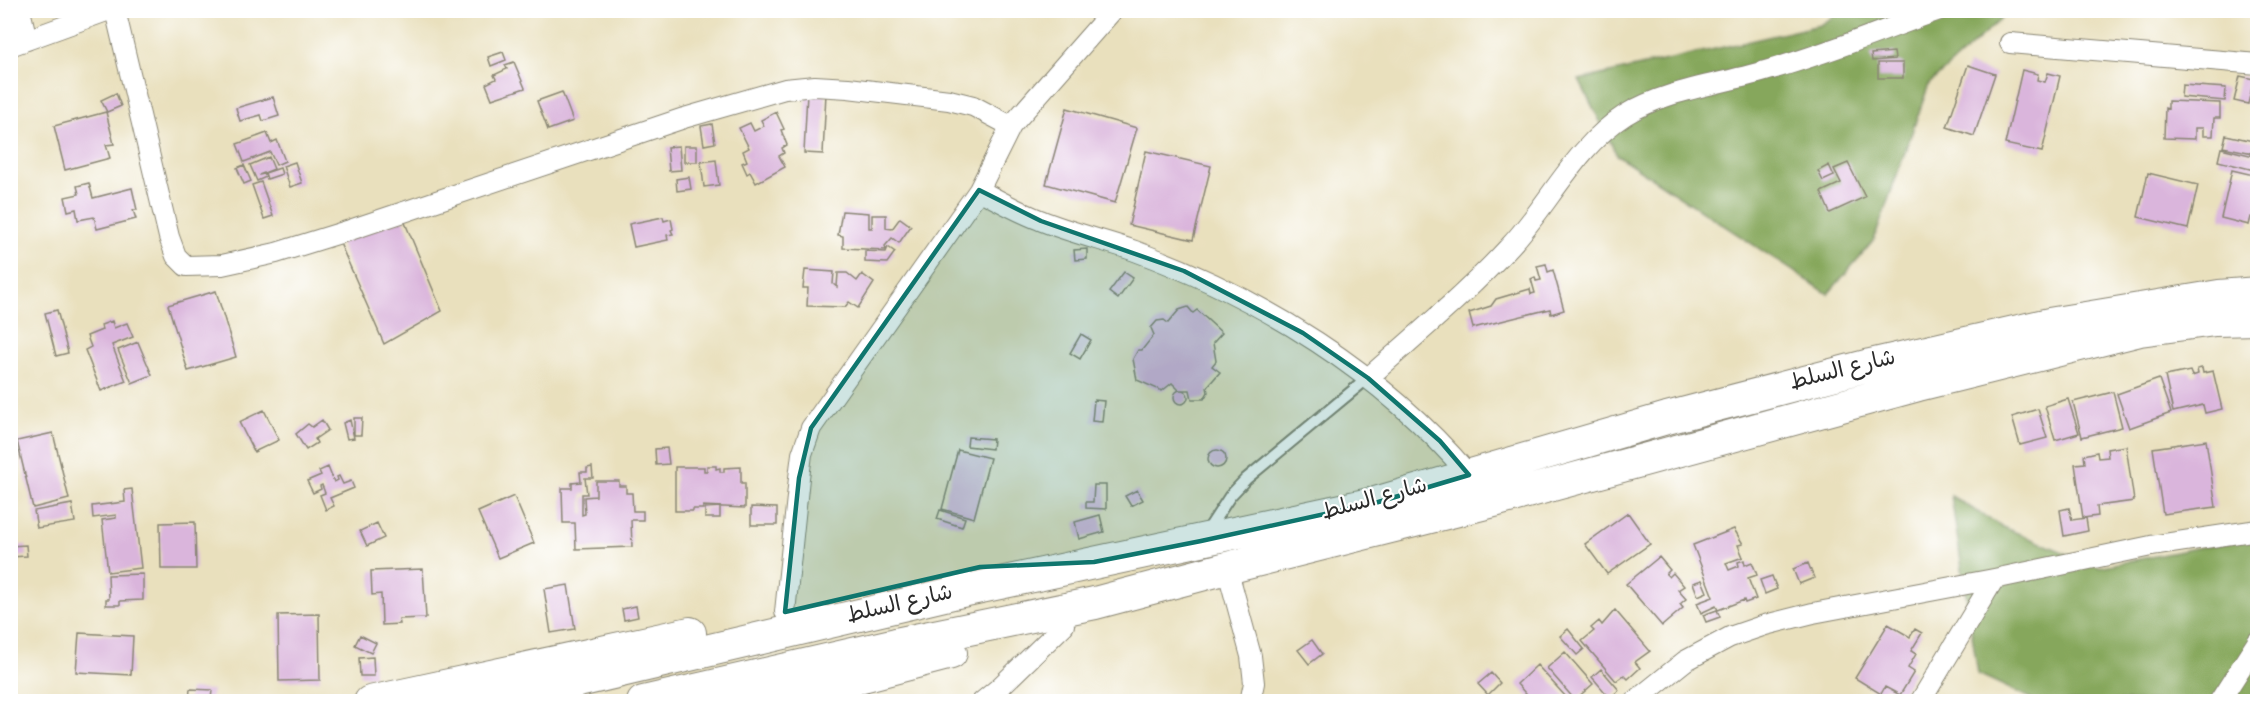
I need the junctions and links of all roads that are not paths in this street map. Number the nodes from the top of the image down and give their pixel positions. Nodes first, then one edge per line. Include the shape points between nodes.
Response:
1 (20, 10) edge
2 (109, 10) edge
3 (115, 10) edge
4 (1113, 10) edge
5 (1939, 10) edge
6 (19, 43) edge
7 (2010, 43) dead end
8 (2258, 64) edge
9 (1011, 126) junction
10 (979, 190) junction
11 (2258, 293) edge
12 (2258, 319) edge
13 (1368, 378) junction
14 (1469, 475) junction
15 (2258, 530) edge
16 (1201, 541) junction
17 (1214, 571) junction
18 (1994, 579) junction
19 (776, 625) junction
20 (1064, 625) junction
21 (2258, 641) edge
22 (370, 702) edge
23 (489, 702) edge
24 (643, 702) edge
25 (745, 702) edge
26 (982, 702) edge
27 (1250, 702) edge
28 (1634, 702) edge
29 (1920, 702) edge
30 (2219, 702) edge

1 - 6 street
2 - 6 street
3 - 9 street via 169,237 176,256 186,266 222,265 276,253 684,118 785,89 848,88 949,100 973,106
4 - 9 street
5 - 13 street via 1774,69 1676,93 1625,116 1589,146 1535,217 1473,284
7 - 8 street
9 - 10 street
10 - 13 street via 1041,221 1134,251 1228,292 1304,333
10 - 19 street via 811,428 800,470
11 - 14 main road, شارع السلط via 2038,326 1667,418
12 - 17 main road, شارع السلط via 2140,330
13 - 14 street via 1440,441
13 - 16 lane via 1246,479
14 - 16 main road, شارع السلط via 1375,503
15 - 18 street via 2151,546
16 - 19 main road, شارع السلط via 1094,562 980,567
17 - 20 main road via 1152,603
17 - 24 main road, شارع السلط via 1095,603
17 - 27 street via 1251,656 1254,682
18 - 28 street via 1813,613 1738,634 1685,661
18 - 29 street
19 - 22 main road
19 - 23 main road
20 - 25 main road via 820,687
20 - 26 street
21 - 30 street

